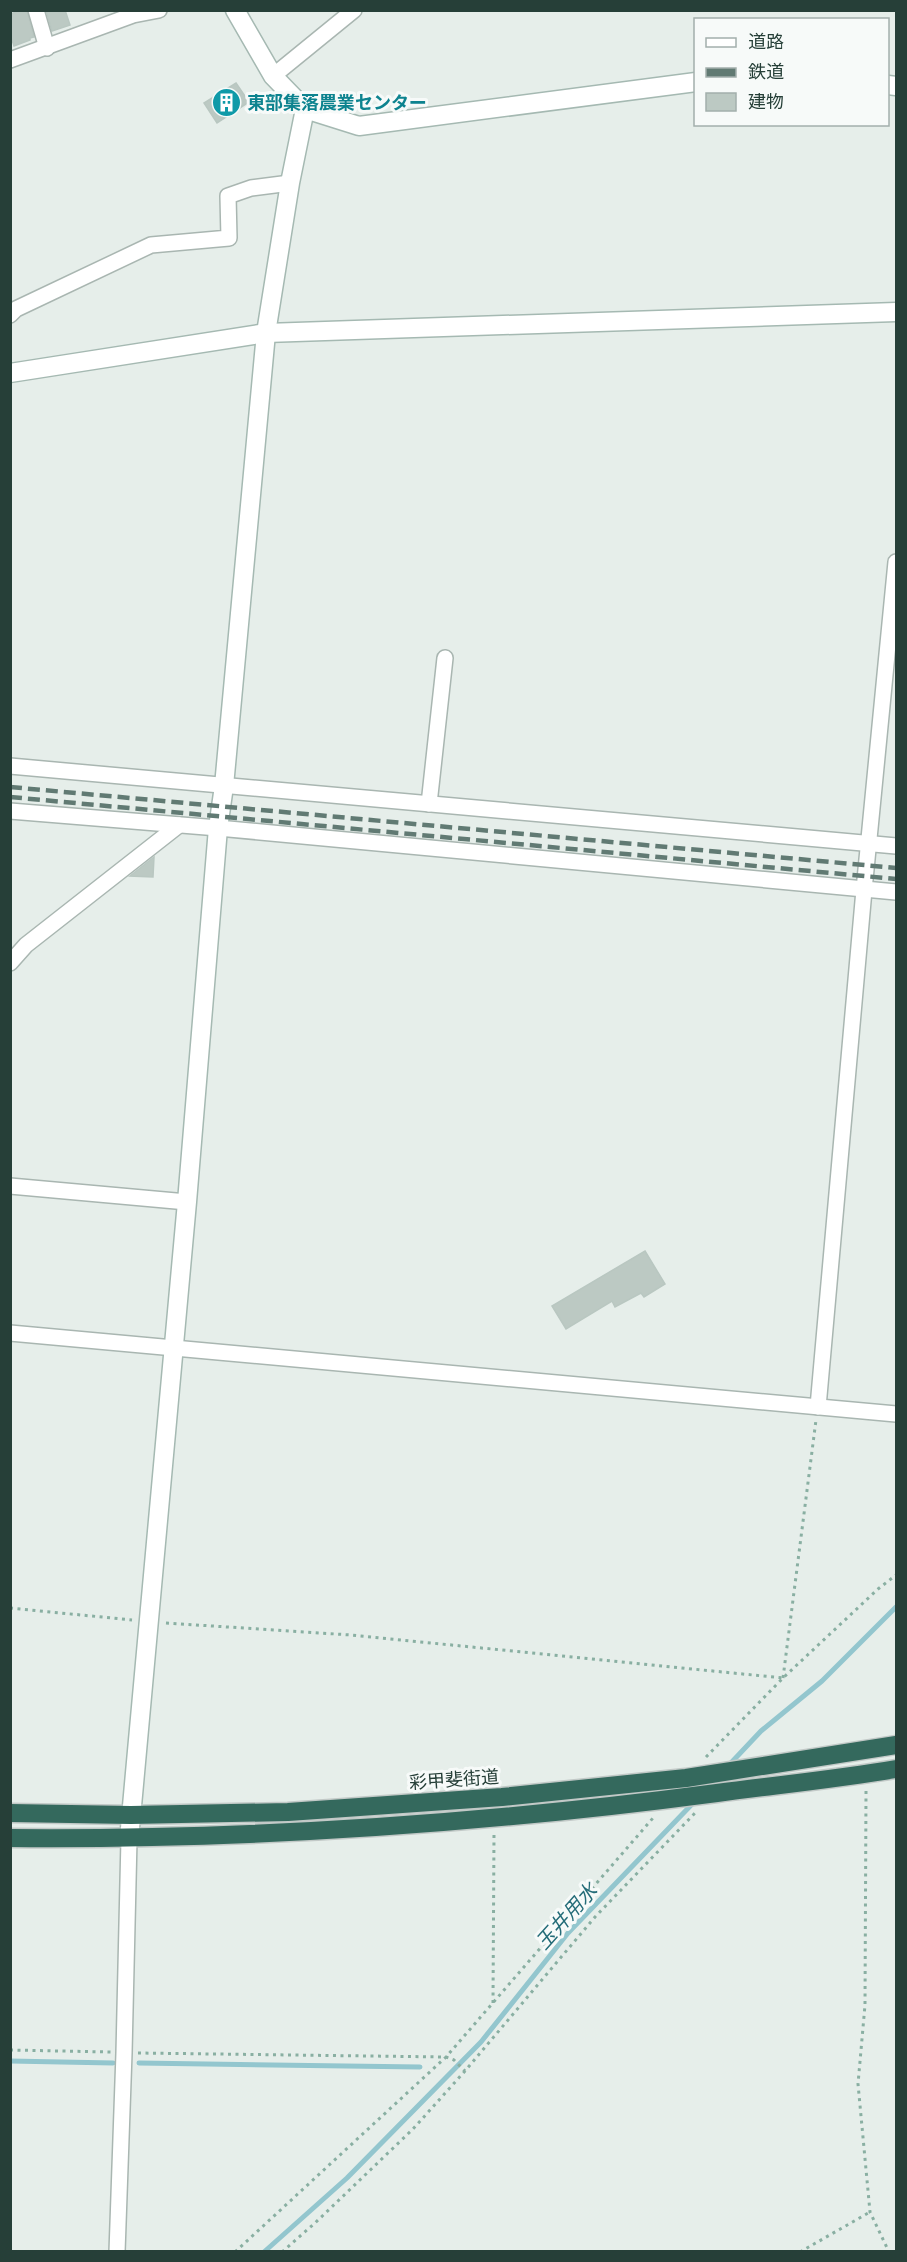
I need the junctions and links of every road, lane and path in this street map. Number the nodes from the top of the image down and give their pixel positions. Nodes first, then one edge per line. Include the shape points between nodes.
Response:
1 (36, 10) edge
2 (159, 10) edge
3 (235, 10) edge
4 (354, 10) edge
5 (47, 48) junction
6 (10, 60) edge
7 (273, 76) junction
8 (694, 82) edge
9 (305, 109) junction
10 (290, 183) junction
11 (897, 312) edge
12 (10, 315) edge
13 (266, 333) junction
14 (10, 373) edge
15 (897, 562) edge
16 (445, 658) dead end
17 (10, 766) edge
18 (224, 786) junction
19 (429, 804) junction
20 (10, 811) edge
21 (179, 825) junction
22 (218, 828) junction
23 (870, 843) junction
24 (897, 846) edge
25 (864, 890) junction
26 (897, 892) edge
27 (10, 963) edge
28 (10, 1186) edge
29 (187, 1202) junction
30 (10, 1333) edge
31 (174, 1348) junction
32 (818, 1407) junction
33 (897, 1414) edge
34 (897, 1575) edge
35 (10, 1608) edge
36 (148, 1622) junction
37 (783, 1678) junction
38 (897, 1745) edge
39 (897, 1769) edge
40 (867, 1774) junction
41 (695, 1777) junction
42 (713, 1794) junction
43 (673, 1799) junction
44 (10, 1813) edge
45 (131, 1815) junction
46 (494, 1819) junction
47 (10, 1838) edge
48 (129, 1839) junction
49 (493, 2004) junction
50 (10, 2050) edge
51 (124, 2053) junction
52 (446, 2056) junction
53 (464, 2070) junction
54 (870, 2212) junction
55 (117, 2252) edge
56 (236, 2252) edge
57 (282, 2252) edge
58 (800, 2252) edge
59 (888, 2252) edge

1 - 5 street
2 - 5 street via 133,15
3 - 7 street
4 - 7 street
5 - 6 street
7 - 9 street
8 - 9 street via 359,126
9 - 10 street
10 - 12 street via 251,188 228,196 229,238 152,245
10 - 13 street
11 - 13 street
13 - 14 street
13 - 18 street
15 - 23 street
16 - 19 street
17 - 18 street
18 - 19 street
18 - 22 street
19 - 23 street
20 - 21 street
21 - 22 street
21 - 27 street via 26,945
22 - 25 street
22 - 29 street
23 - 24 street
23 - 25 street
25 - 26 street
25 - 32 street
28 - 29 street
29 - 31 street
30 - 31 street
31 - 32 street
31 - 36 street
32 - 33 street
32 - 37 path
34 - 37 path
35 - 36 path
36 - 37 path via 351,1635
36 - 45 street
37 - 41 path
38 - 41 highway, 彩甲斐街道
39 - 40 highway
40 - 42 highway
40 - 54 path via 865,2005 858,2084
41 - 45 highway, 彩甲斐街道 via 502,1797 288,1812
42 - 43 highway
42 - 53 path via 595,1917
43 - 46 highway
43 - 49 path
44 - 45 highway, 彩甲斐街道
45 - 48 street
46 - 48 highway
46 - 49 path
47 - 48 highway
48 - 51 street
49 - 52 path
50 - 51 path
51 - 52 path
51 - 55 street
52 - 53 path
52 - 56 path
53 - 57 path via 413,2129
54 - 58 path
54 - 59 path

